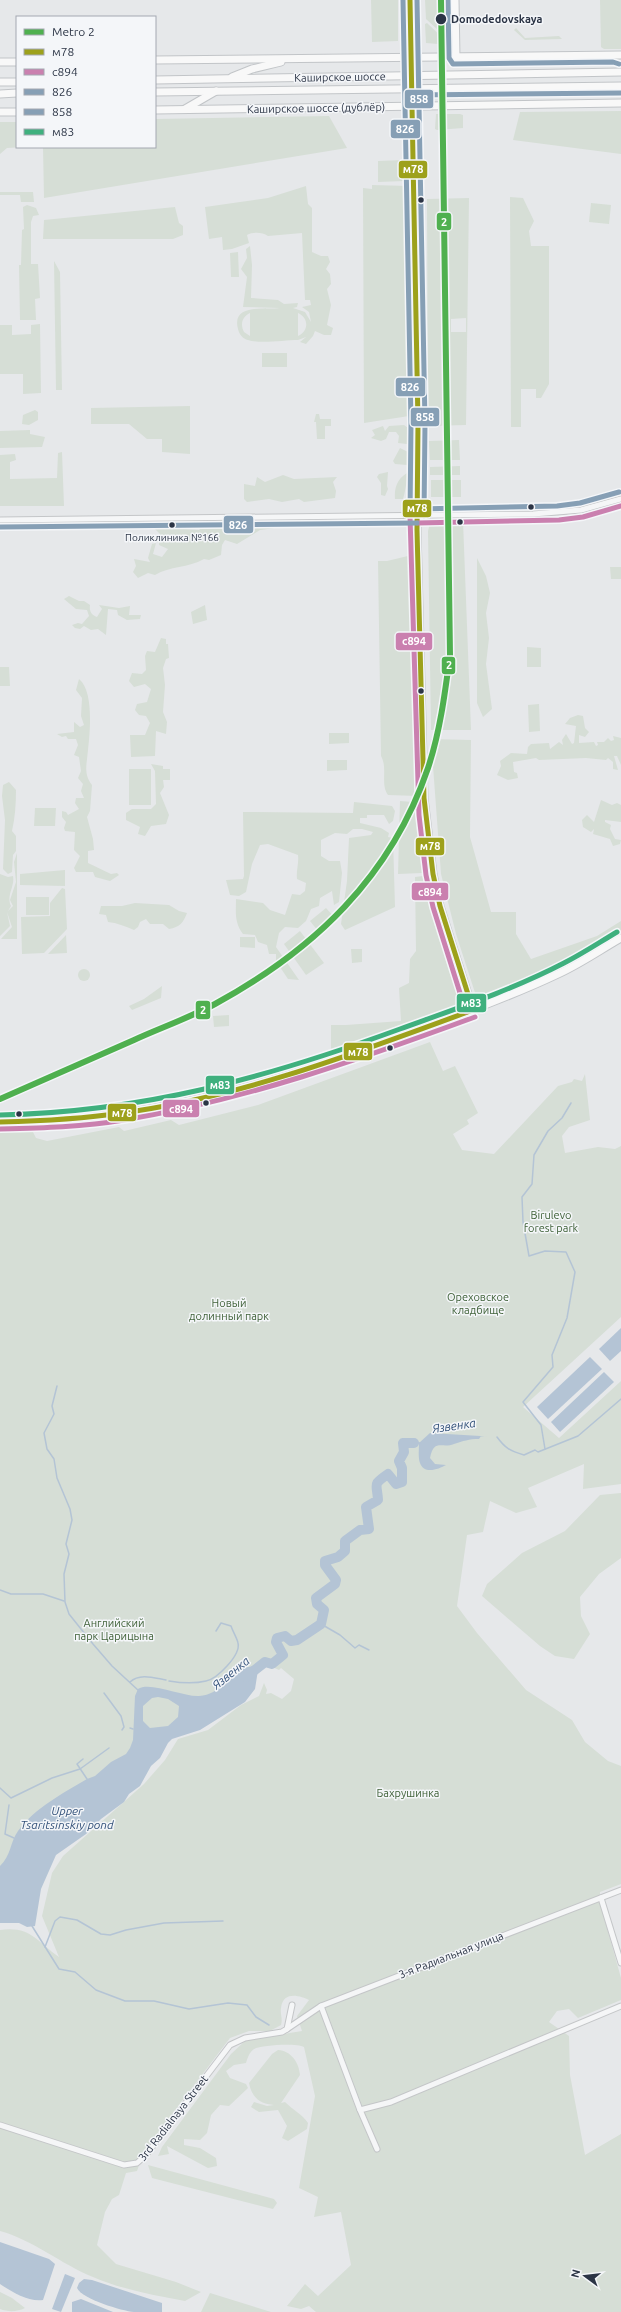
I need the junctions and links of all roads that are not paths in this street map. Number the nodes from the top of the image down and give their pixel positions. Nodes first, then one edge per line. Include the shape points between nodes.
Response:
1 (410, 0) edge
2 (455, 0) edge
3 (619, 56) edge
4 (456, 57) junction
5 (411, 58) junction
6 (293, 59) junction
7 (156, 60) edge
8 (0, 62) edge
9 (16, 62) edge
10 (621, 72) edge
11 (412, 75) junction
12 (227, 79) junction
13 (156, 80) edge
14 (0, 82) edge
15 (16, 82) edge
16 (621, 86) edge
17 (412, 88) junction
18 (216, 91) junction
19 (156, 92) edge
20 (16, 93) edge
21 (0, 94) edge
22 (621, 103) edge
23 (412, 107) junction
24 (156, 110) edge
25 (183, 110) junction
26 (0, 112) edge
27 (16, 112) edge
28 (621, 499) edge
29 (417, 516) junction
30 (0, 520) edge
31 (621, 938) edge
32 (473, 1010) junction
33 (0, 1122) edge
34 (621, 1890) edge
35 (601, 1898) junction
36 (621, 1964) edge
37 (292, 2005) dead end
38 (321, 2006) junction
39 (621, 2006) edge
40 (286, 2029) junction
41 (360, 2110) junction
42 (0, 2124) edge
43 (377, 2149) dead end

1 - 5 main road
2 - 4 main road
3 - 4 main road
4 - 5 main road
5 - 6 main road
5 - 11 main road
6 - 7 main road
6 - 12 main road via 252,69
8 - 9 main road
10 - 11 main road, Каширское шоссе
11 - 12 main road, Каширское шоссе
11 - 17 main road
12 - 13 main road, Каширское шоссе
14 - 15 main road
16 - 17 main road, Каширское шоссе
17 - 18 main road, Каширское шоссе
17 - 23 main road
18 - 19 main road, Каширское шоссе
18 - 25 main road
20 - 21 main road
22 - 23 main road, Каширское шоссе (дублёр)
23 - 25 main road, Каширское шоссе (дублёр)
23 - 29 main road via 418,423
24 - 25 main road, Каширское шоссе (дублёр)
26 - 27 main road
28 - 29 street via 581,510 558,513
29 - 30 street
29 - 32 main road via 426,814 433,874 440,906
31 - 32 main road via 559,973
32 - 33 main road via 331,1062 215,1094 116,1114 51,1122
34 - 35 street, 3-я Радиальная улица
35 - 36 street
35 - 38 street, 3-я Радиальная улица
37 - 40 street
38 - 40 street, 3-я Радиальная улица
38 - 41 street
39 - 41 street via 391,2102
40 - 42 street, 3rd Radialnaya Street via 278,2034 240,2040 230,2045 146,2155 133,2165 103,2159
41 - 43 street

